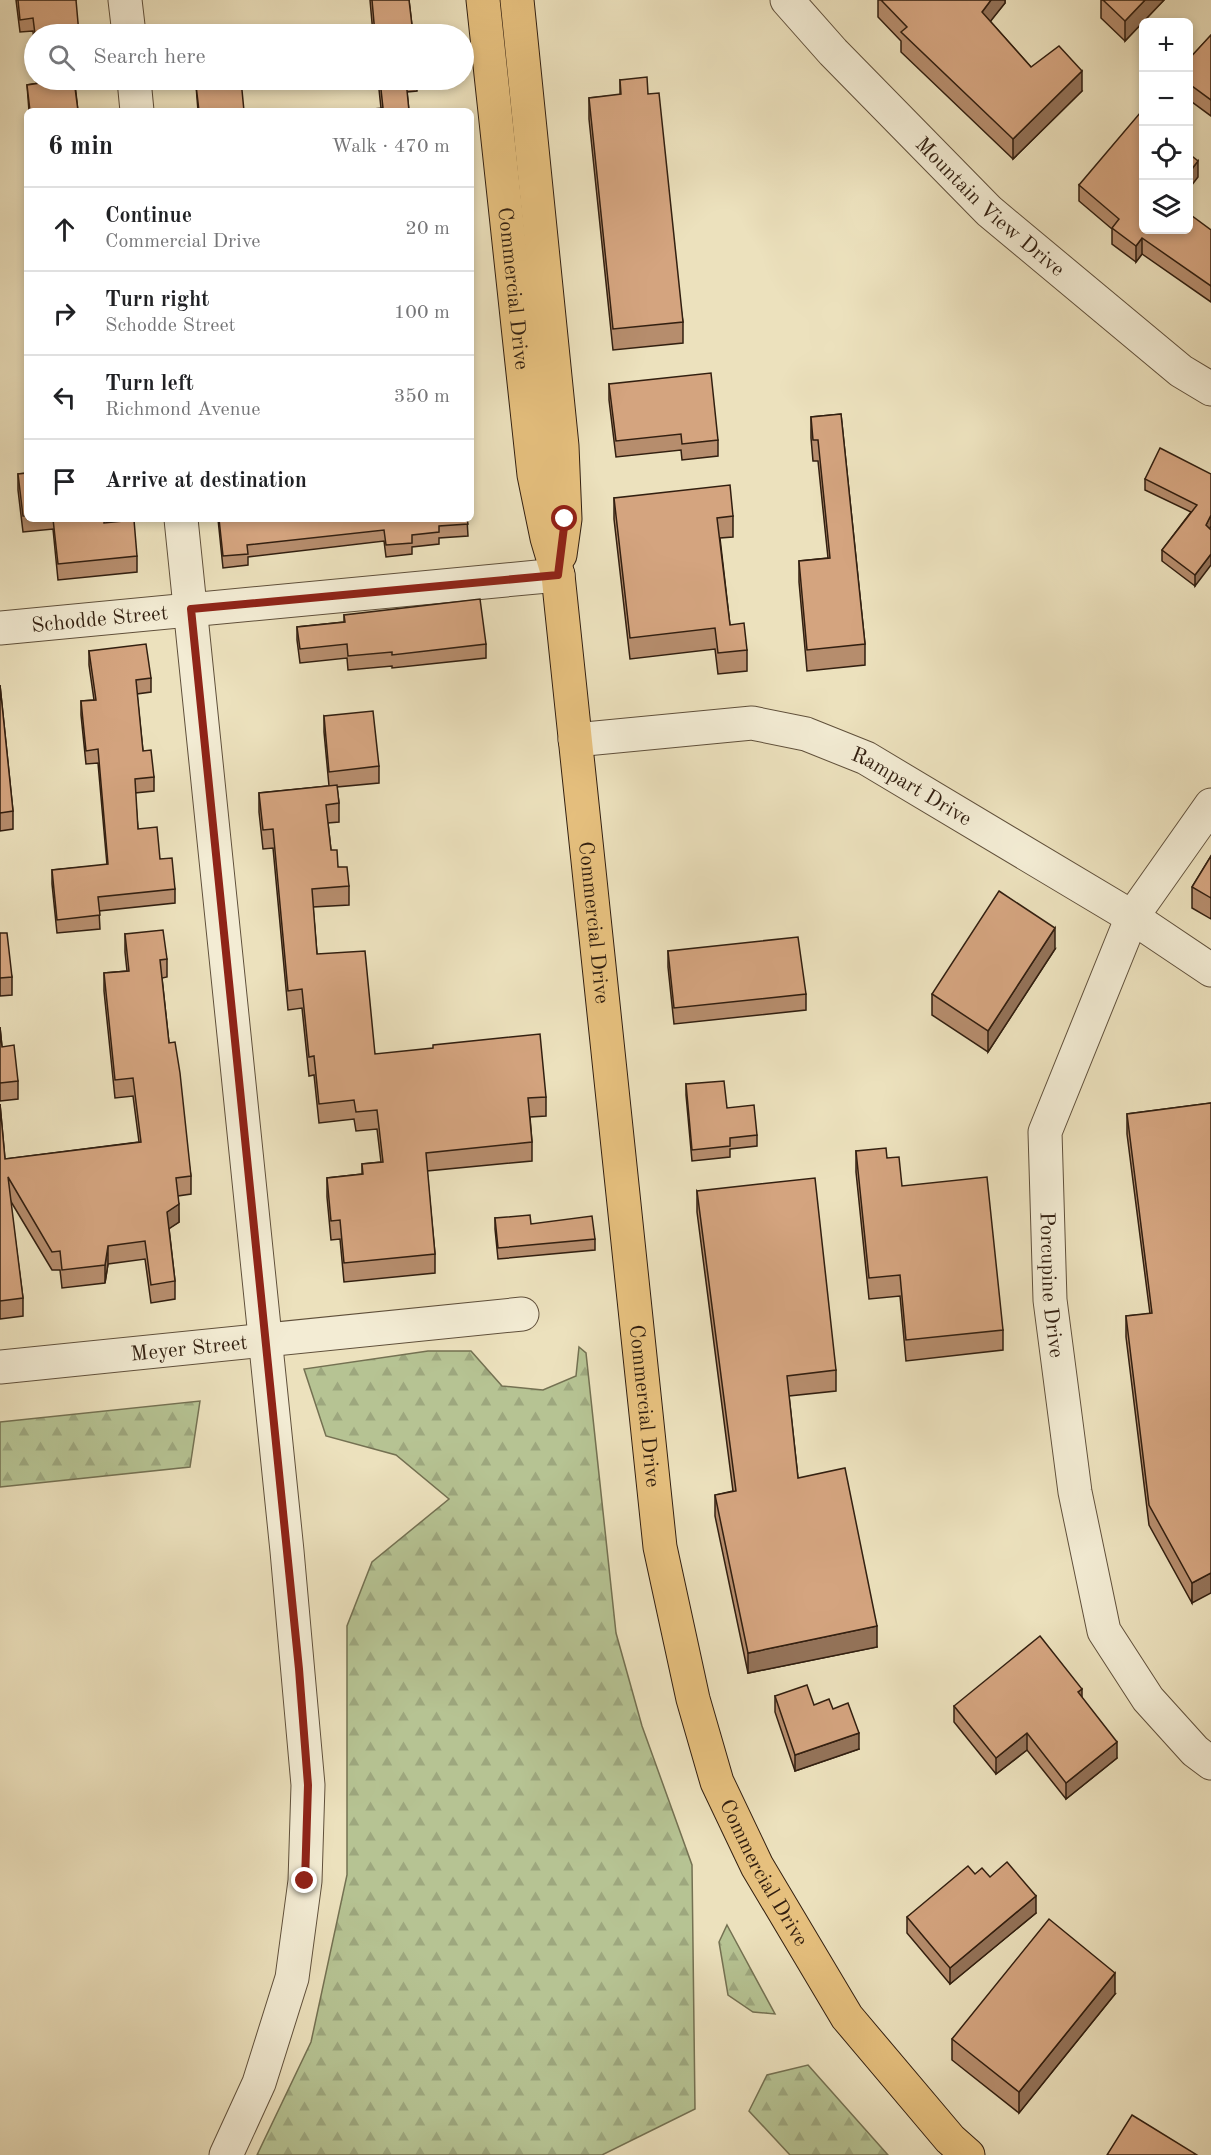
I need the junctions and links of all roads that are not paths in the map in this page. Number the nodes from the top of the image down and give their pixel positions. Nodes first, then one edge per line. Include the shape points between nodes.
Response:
1 (126, 0) edge
2 (483, 0) edge
3 (518, 0) edge
4 (788, 0) edge
5 (128, 24) edge
6 (135, 90) edge
7 (137, 108) edge
8 (1211, 389) edge
9 (181, 522) edge
10 (558, 575) junction
11 (191, 609) junction
12 (0, 628) edge
13 (575, 740) junction
14 (1211, 805) edge
15 (1132, 917) junction
16 (1211, 970) edge
17 (522, 1314) dead end
18 (265, 1338) junction
19 (0, 1367) edge
20 (1211, 1763) edge
21 (226, 2155) edge
22 (968, 2155) edge

1 - 5 street
2 - 10 main road, Commercial Drive via 534,475
3 - 10 main road, Commercial Drive via 563,457 565,519
4 - 8 street, Mountain View Drive via 833,52 989,211 1181,371
6 - 7 street
9 - 11 street
10 - 11 street, Schodde Street
10 - 13 main road, Commercial Drive
11 - 12 street, Schodde Street
11 - 18 street
13 - 15 street, Rampart Drive via 752,723 806,734 866,758
13 - 22 main road, Commercial Drive via 660,1547 693,1699 717,1782 757,1866 847,2017
14 - 15 street, Porcupine Drive
15 - 16 street, Rampart Drive
15 - 20 street, Porcupine Drive via 1045,1132 1050,1300 1075,1492 1104,1631 1148,1699
17 - 18 street, Meyer Street
18 - 19 street, Meyer Street
18 - 21 street via 308,1785 305,1881 292,1978 259,2082

